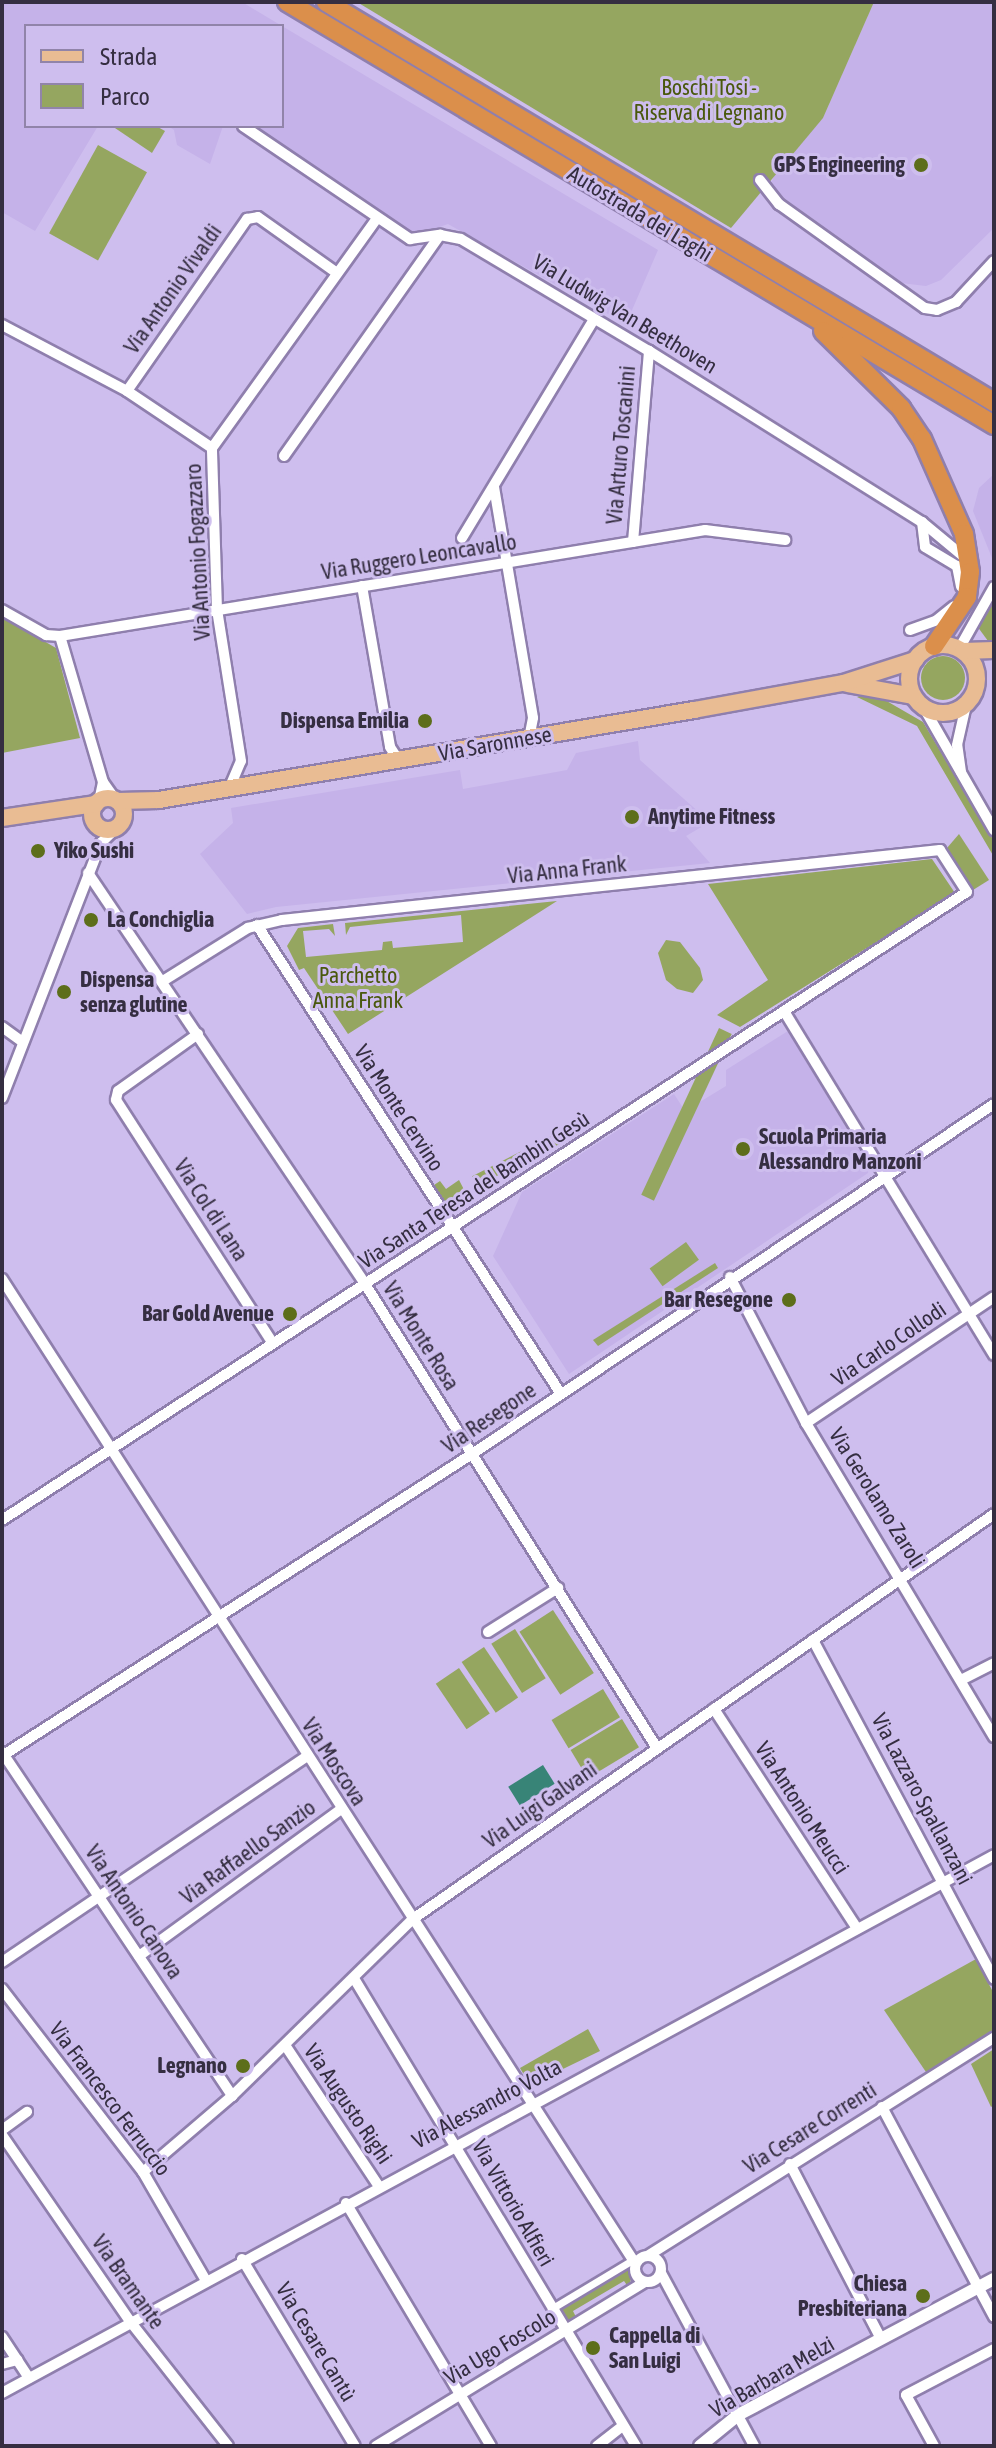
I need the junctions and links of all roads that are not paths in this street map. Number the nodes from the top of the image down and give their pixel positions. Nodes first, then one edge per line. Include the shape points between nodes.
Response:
1 (287, 2) edge
2 (326, 2) edge
3 (246, 128) edge
4 (760, 180) dead end
5 (377, 218) junction
6 (440, 235) junction
7 (994, 261) edge
8 (337, 273) junction
9 (801, 310) junction
10 (593, 321) junction
11 (2, 325) edge
12 (649, 351) junction
13 (127, 391) junction
14 (994, 402) edge
15 (994, 425) edge
16 (212, 448) junction
17 (284, 456) dead end
18 (494, 487) junction
19 (922, 522) junction
20 (462, 538) dead end
21 (785, 540) dead end
22 (633, 542) junction
23 (508, 562) junction
24 (970, 572) junction
25 (362, 586) junction
26 (994, 587) edge
27 (2, 610) edge
28 (217, 610) junction
29 (910, 630) dead end
30 (60, 636) junction
31 (934, 646) junction
32 (961, 650) junction
33 (994, 650) edge
34 (915, 660) junction
35 (994, 677) edge
36 (843, 683) junction
37 (976, 686) junction
38 (919, 702) junction
39 (966, 705) junction
40 (529, 738) junction
41 (399, 761) junction
42 (962, 774) junction
43 (229, 789) junction
44 (107, 816) junction
45 (2, 818) edge
46 (2, 826) edge
47 (994, 830) edge
48 (88, 873) junction
49 (967, 892) joint
50 (257, 925) junction
51 (163, 981) junction
52 (784, 1011) junction
53 (2, 1027) edge
54 (198, 1034) junction
55 (23, 1042) junction
56 (2, 1098) edge
57 (992, 1109) edge
58 (884, 1176) junction
59 (453, 1227) junction
60 (730, 1277) junction
61 (2, 1279) edge
62 (365, 1284) junction
63 (994, 1297) edge
64 (969, 1315) junction
65 (272, 1342) junction
66 (994, 1355) edge
67 (561, 1394) junction
68 (806, 1423) junction
69 (108, 1450) junction
70 (472, 1454) junction
71 (994, 1514) edge
72 (2, 1520) edge
73 (904, 1577) junction
74 (558, 1588) junction
75 (217, 1618) junction
76 (488, 1632) dead end
77 (813, 1640) junction
78 (994, 1663) edge
79 (961, 1680) junction
80 (714, 1709) junction
81 (994, 1737) edge
82 (657, 1748) junction
83 (3, 1754) edge
84 (307, 1756) junction
85 (341, 1809) junction
86 (994, 1855) edge
87 (944, 1882) junction
88 (99, 1897) junction
89 (413, 1919) junction
90 (857, 1928) junction
91 (139, 1956) junction
92 (2, 1962) edge
93 (994, 1979) edge
94 (355, 1980) junction
95 (2, 1989) edge
96 (994, 2038) edge
97 (285, 2045) junction
98 (232, 2096) junction
99 (533, 2103) junction
100 (882, 2107) junction
101 (27, 2112) dead end
102 (2, 2132) edge
103 (455, 2144) junction
104 (790, 2164) junction
105 (143, 2172) junction
106 (378, 2185) junction
107 (346, 2203) junction
108 (649, 2255) junction
109 (242, 2259) junction
110 (633, 2262) junction
111 (661, 2273) junction
112 (205, 2279) junction
113 (994, 2279) edge
114 (645, 2282) junction
115 (978, 2287) junction
116 (551, 2309) junction
117 (994, 2317) edge
118 (129, 2320) junction
119 (564, 2332) junction
120 (2, 2337) edge
121 (881, 2339) junction
122 (994, 2349) edge
123 (17, 2360) junction
124 (2, 2364) edge
125 (29, 2378) junction
126 (2, 2393) edge
127 (460, 2394) junction
128 (738, 2415) junction
129 (623, 2426) junction
130 (228, 2446) edge
131 (355, 2446) edge
132 (376, 2446) edge
133 (491, 2446) edge
134 (597, 2446) edge
135 (636, 2446) edge
136 (700, 2446) edge
137 (754, 2446) edge
138 (934, 2446) edge

1 - 9 highway, Autostrada dei Laghi
2 - 14 highway, Autostrada dei Laghi
3 - 5 street, Via Ludwig Van Beethoven
4 - 7 street via 779,204 925,308 937,310 956,302
5 - 6 street, Via Ludwig Van Beethoven via 410,239
5 - 8 street, Via Antonio Fogazzaro
6 - 10 street, Via Ludwig Van Beethoven via 461,239
6 - 17 street
8 - 13 street, Via Antonio Vivaldi via 258,217 247,219
8 - 16 street, Via Antonio Fogazzaro
9 - 15 highway, Autostrada dei Laghi
9 - 24 highway via 901,408 922,439 964,534
10 - 12 street, Via Ludwig Van Beethoven
10 - 18 street
11 - 13 street
12 - 19 street, Via Ludwig Van Beethoven
12 - 22 street, Via Arturo Toscanini
13 - 16 street
16 - 28 street, Via Antonio Fogazzaro
18 - 20 street
18 - 23 street
19 - 24 street, Via Ludwig Van Beethoven via 964,556
19 - 29 street via 925,547 957,566 961,591 952,608
21 - 22 street, Via Ruggero Leoncavallo via 705,530
22 - 23 street, Via Ruggero Leoncavallo
23 - 25 street, Via Ruggero Leoncavallo
23 - 40 street via 533,718
24 - 31 highway via 960,613
25 - 28 street, Via Ruggero Leoncavallo
25 - 41 street via 390,747
26 - 32 street
27 - 30 street via 46,635
28 - 30 street, Via Ruggero Leoncavallo
28 - 43 street, Via Antonio Fogazzaro via 241,761
30 - 44 street via 103,782
31 - 32 main road
31 - 34 main road, Via Saronnese
32 - 33 main road
32 - 37 main road via 973,662
34 - 36 main road, Via Saronnese
34 - 38 main road via 909,675
35 - 37 main road
36 - 38 main road, Via Saronnese
36 - 40 main road, Via Saronnese
37 - 39 main road
38 - 39 main road, Via Saronnese via 946,713
38 - 42 street
39 - 42 street via 957,745
40 - 41 main road, Via Saronnese
41 - 43 main road, Via Saronnese
42 - 47 street
43 - 44 main road, Via Saronnese via 146,802
44 - 45 main road, Via Saronnese
44 - 46 main road, Via Saronnese
44 - 48 street
48 - 51 street, Via Monte Rosa
48 - 55 street
49 - 50 street, Via Anna Frank via 940,850
49 - 52 street, Via Santa Teresa del Bambin Gesù
50 - 51 street, Via Anna Frank
50 - 59 street, Via Monte Cervino
51 - 54 street, Via Monte Rosa
52 - 58 street
52 - 59 street, Via Santa Teresa del Bambin Gesù
53 - 55 street
54 - 62 street, Via Monte Rosa
54 - 65 street, Via Col di Lana via 118,1091 116,1100
55 - 56 street
57 - 58 street, Via Resegone
58 - 60 street, Via Resegone
58 - 64 street
59 - 62 street, Via Santa Teresa del Bambin Gesù
59 - 67 street, Via Monte Cervino
60 - 67 street, Via Resegone
60 - 68 street, Via Gerolamo Zaroli
61 - 69 street, Via Moscova
62 - 65 street, Via Santa Teresa del Bambin Gesù
62 - 70 street, Via Monte Rosa
63 - 64 street, Via Carlo Collodi
64 - 66 street
64 - 68 street, Via Carlo Collodi
65 - 69 street, Via Santa Teresa del Bambin Gesù
67 - 70 street, Via Resegone
68 - 73 street, Via Gerolamo Zaroli
69 - 72 street, Via Santa Teresa del Bambin Gesù
69 - 75 street, Via Moscova
70 - 74 street, Via Monte Rosa
70 - 75 street, Via Resegone
71 - 73 street, Via Luigi Galvani
73 - 77 street, Via Luigi Galvani
73 - 79 street, Via Gerolamo Zaroli
74 - 76 street
74 - 82 street, Via Monte Rosa
75 - 83 street, Via Resegone
75 - 84 street, Via Moscova
77 - 80 street, Via Luigi Galvani
77 - 87 street, Via Lazzaro Spallanzani
78 - 79 street
79 - 81 street, Via Gerolamo Zaroli
80 - 82 street, Via Luigi Galvani
80 - 90 street, Via Antonio Meucci
82 - 89 street, Via Luigi Galvani
83 - 88 street, Via Antonio Canova
84 - 85 street, Via Moscova
84 - 88 street
85 - 89 street, Via Moscova
85 - 91 street, Via Raffaello Sanzio
86 - 87 street, Via Alessandro Volta
87 - 90 street, Via Alessandro Volta
87 - 93 street, Via Lazzaro Spallanzani
88 - 91 street, Via Antonio Canova
88 - 92 street
89 - 94 street, Via Luigi Galvani
89 - 99 street, Via Moscova
90 - 99 street, Via Alessandro Volta
91 - 98 street, Via Antonio Canova
94 - 97 street, Via Luigi Galvani
94 - 103 street, Via Vittorio Alfieri
95 - 105 street, Via Francesco Ferruccio
96 - 100 street, Via Cesare Correnti
97 - 98 street, Via Luigi Galvani
97 - 106 street, Via Augusto Righi
98 - 105 street, Via Luigi Galvani
99 - 103 street, Via Alessandro Volta
99 - 110 street, Via Moscova
100 - 104 street, Via Cesare Correnti
100 - 115 street
101 - 102 street
102 - 118 street, Via Bramante
103 - 106 street, Via Alessandro Volta
103 - 116 street, Via Vittorio Alfieri
104 - 108 street, Via Cesare Correnti
104 - 121 street
105 - 112 street, Via Francesco Ferruccio
106 - 107 street, Via Alessandro Volta
107 - 109 street, Via Alessandro Volta
107 - 127 street
108 - 110 street
108 - 111 street via 659,2261
109 - 112 street, Via Alessandro Volta
109 - 131 street, Via Cesare Cantù
110 - 114 street via 636,2275
110 - 116 street
111 - 114 street
111 - 128 street
112 - 118 street, Via Alessandro Volta
113 - 115 street, Via Barbara Melzi
114 - 119 street, Via Ugo Foscolo
115 - 117 street
115 - 121 street, Via Barbara Melzi
116 - 119 street, Via Vittorio Alfieri
118 - 125 street, Via Alessandro Volta
118 - 130 street, Via Bramante
119 - 127 street, Via Ugo Foscolo
119 - 129 street, Via Vittorio Alfieri
120 - 123 street
121 - 128 street, Via Barbara Melzi
122 - 138 street via 906,2395
123 - 124 street
123 - 125 street
125 - 126 street, Via Alessandro Volta
127 - 132 street, Via Ugo Foscolo
127 - 133 street
128 - 136 street, Via Barbara Melzi
128 - 137 street
129 - 134 street
129 - 135 street, Via Vittorio Alfieri

